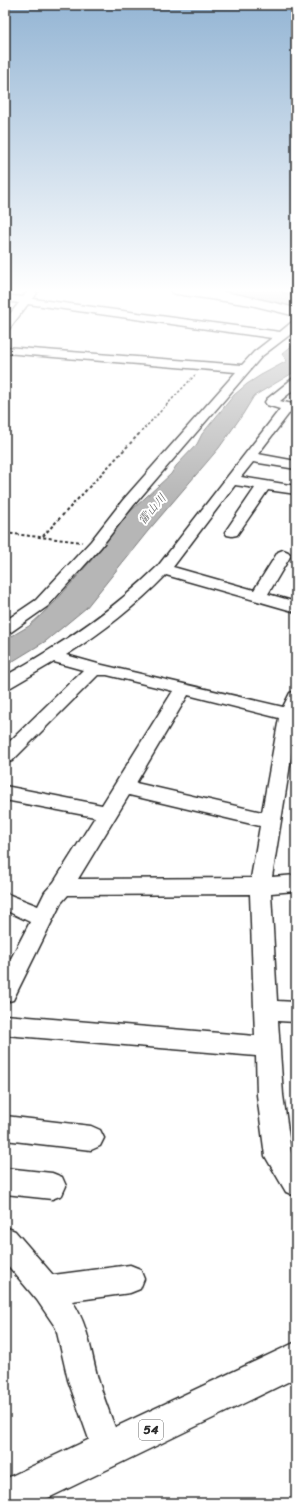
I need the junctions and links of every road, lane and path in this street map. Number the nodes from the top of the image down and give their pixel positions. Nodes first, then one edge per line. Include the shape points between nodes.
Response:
1 (142, 360) edge
2 (253, 360) edge
3 (203, 365) junction
4 (246, 369) junction
5 (295, 384) edge
6 (292, 408) edge
7 (250, 457) junction
8 (295, 462) edge
9 (233, 480) junction
10 (265, 484) junction
11 (296, 490) edge
12 (232, 532) dead end
13 (5, 533) edge
14 (43, 536) junction
15 (96, 544) junction
16 (283, 555) dead end
17 (163, 569) junction
18 (259, 596) junction
19 (296, 607) edge
20 (5, 628) edge
21 (52, 656) junction
22 (97, 669) junction
23 (5, 683) edge
24 (183, 689) junction
25 (294, 709) edge
26 (5, 757) edge
27 (123, 787) junction
28 (5, 793) edge
29 (108, 812) junction
30 (271, 821) junction
31 (296, 883) edge
32 (260, 886) junction
33 (62, 888) junction
34 (5, 901) edge
35 (43, 918) junction
36 (5, 992) edge
37 (266, 1010) junction
38 (296, 1012) edge
39 (5, 1025) edge
40 (268, 1047) junction
41 (5, 1128) edge
42 (91, 1138) dead end
43 (5, 1181) edge
44 (296, 1183) edge
45 (52, 1186) dead end
46 (5, 1241) edge
47 (130, 1279) dead end
48 (47, 1290) junction
49 (296, 1360) edge
50 (108, 1451) junction
51 (5, 1499) edge

1 - 3 street
2 - 4 street
3 - 4 street
3 - 14 path
4 - 15 street via 128,502
5 - 6 street via 271,402
6 - 7 street
7 - 8 street
7 - 9 street
9 - 10 street
9 - 17 street
10 - 11 street
10 - 12 street
13 - 14 path
14 - 15 path
15 - 20 street via 42,603
16 - 18 street
17 - 18 street
17 - 21 street via 123,609
18 - 19 street
21 - 22 street
21 - 23 street
22 - 24 street
22 - 26 street via 92,671
24 - 25 street
24 - 27 street
25 - 30 street
27 - 29 street
27 - 30 street
28 - 29 street
29 - 33 street
30 - 32 street
31 - 32 street
32 - 33 street
32 - 37 street
33 - 35 street via 53,898
34 - 35 street
35 - 36 street
37 - 38 street
37 - 40 street
39 - 40 street
40 - 44 street via 270,1095 278,1156
41 - 42 street
43 - 45 street
46 - 48 street
47 - 48 street
48 - 50 street via 69,1322 83,1380
49 - 50 main road, 54
50 - 51 main road, 54

